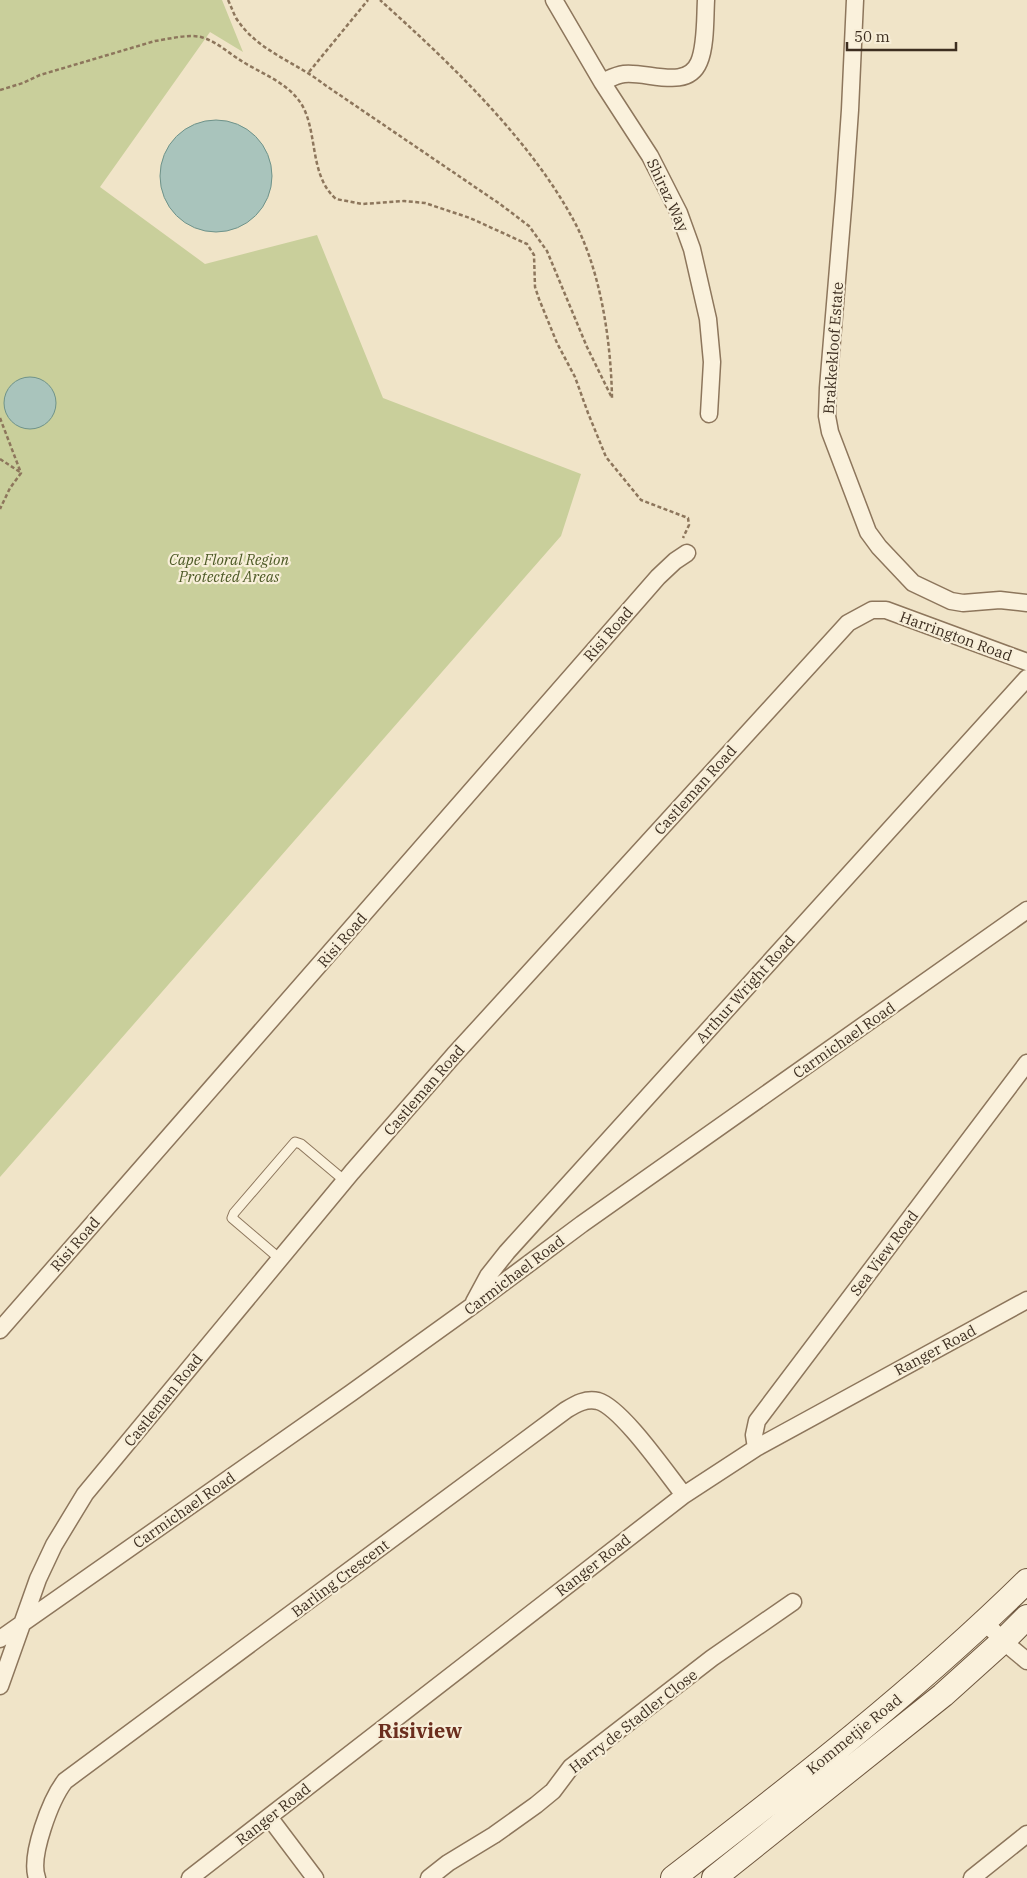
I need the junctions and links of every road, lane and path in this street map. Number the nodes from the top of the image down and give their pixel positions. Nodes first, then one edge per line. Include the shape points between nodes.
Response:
1 (228, 0) edge
2 (368, 0) edge
3 (380, 0) edge
4 (554, 0) edge
5 (706, 0) edge
6 (855, 0) edge
7 (308, 72) junction
8 (602, 82) junction
9 (0, 90) edge
10 (709, 414) dead end
11 (0, 418) edge
12 (0, 459) edge
13 (21, 473) junction
14 (0, 509) edge
15 (681, 557) joint
16 (1027, 602) edge
17 (886, 610) joint
18 (1027, 662) edge
19 (1027, 678) edge
20 (1027, 910) edge
21 (1027, 1063) edge
22 (1022, 1080) edge
23 (344, 1181) junction
24 (280, 1258) junction
25 (1027, 1300) edge
26 (472, 1306) junction
27 (0, 1330) edge
28 (756, 1448) junction
29 (684, 1495) junction
30 (1027, 1581) edge
31 (793, 1602) dead end
32 (1027, 1617) edge
33 (985, 1622) junction
34 (21, 1625) junction
35 (0, 1639) edge
36 (1004, 1641) junction
37 (1027, 1661) edge
38 (0, 1686) edge
39 (269, 1817) junction
40 (1027, 1834) edge
41 (37, 1878) edge
42 (190, 1878) edge
43 (315, 1878) edge
44 (429, 1878) edge
45 (673, 1878) edge
46 (714, 1878) edge
47 (972, 1878) edge

1 - 7 path via 236,18 252,37
2 - 7 path
3 - 7 path via 421,37 502,121 547,178 575,222 590,260 608,335 612,398 547,251 529,226
4 - 8 street, Shiraz Way
5 - 8 street via 701,56 692,72 675,78 624,74
6 - 16 street, Brakkekloof Estate via 844,196 827,396 830,432 868,532 913,583 957,602
8 - 10 street, Shiraz Way via 650,156 675,204 692,249 711,341
9 - 15 path via 47,72 156,41 200,37 219,45 298,98 308,121 317,166 324,184 336,199 362,204 404,201 425,204 470,218 528,244 534,255 535,287 539,299 575,377 606,457 641,500 682,514 689,521
11 - 13 path
12 - 13 path
13 - 14 path
15 - 27 street, Risi Road via 658,577 618,622
17 - 18 street, Harrington Road
17 - 23 street, Castleman Road via 872,610 855,618 827,644
19 - 26 street, Arthur Wright Road via 507,1252 484,1282
20 - 26 street, Carmichael Road via 582,1224
21 - 22 street, Sea View Road
22 - 28 street, Sea View Road via 757,1421
23 - 24 street, Castleman Road
23 - 24 lane via 301,1144 294,1142 234,1213 232,1218
24 - 34 street, Castleman Road via 85,1494 45,1564
25 - 28 street, Ranger Road
26 - 34 street, Carmichael Road
28 - 29 street, Ranger Road
29 - 39 street, Ranger Road
29 - 41 street, Barling Crescent via 612,1408 597,1401 579,1402 65,1781 48,1812 35,1864
30 - 33 main road, Kommetjie Road
31 - 44 street, Harry de Stadler Close via 712,1658 571,1767 553,1792 536,1805
32 - 36 main road, Kommetjie Road
33 - 36 street
33 - 45 main road, Kommetjie Road via 770,1804
34 - 35 street, Carmichael Road
34 - 38 street, Castleman Road
36 - 37 street
36 - 46 main road, Kommetjie Road via 943,1695
39 - 42 street, Ranger Road
39 - 43 street
40 - 47 street

